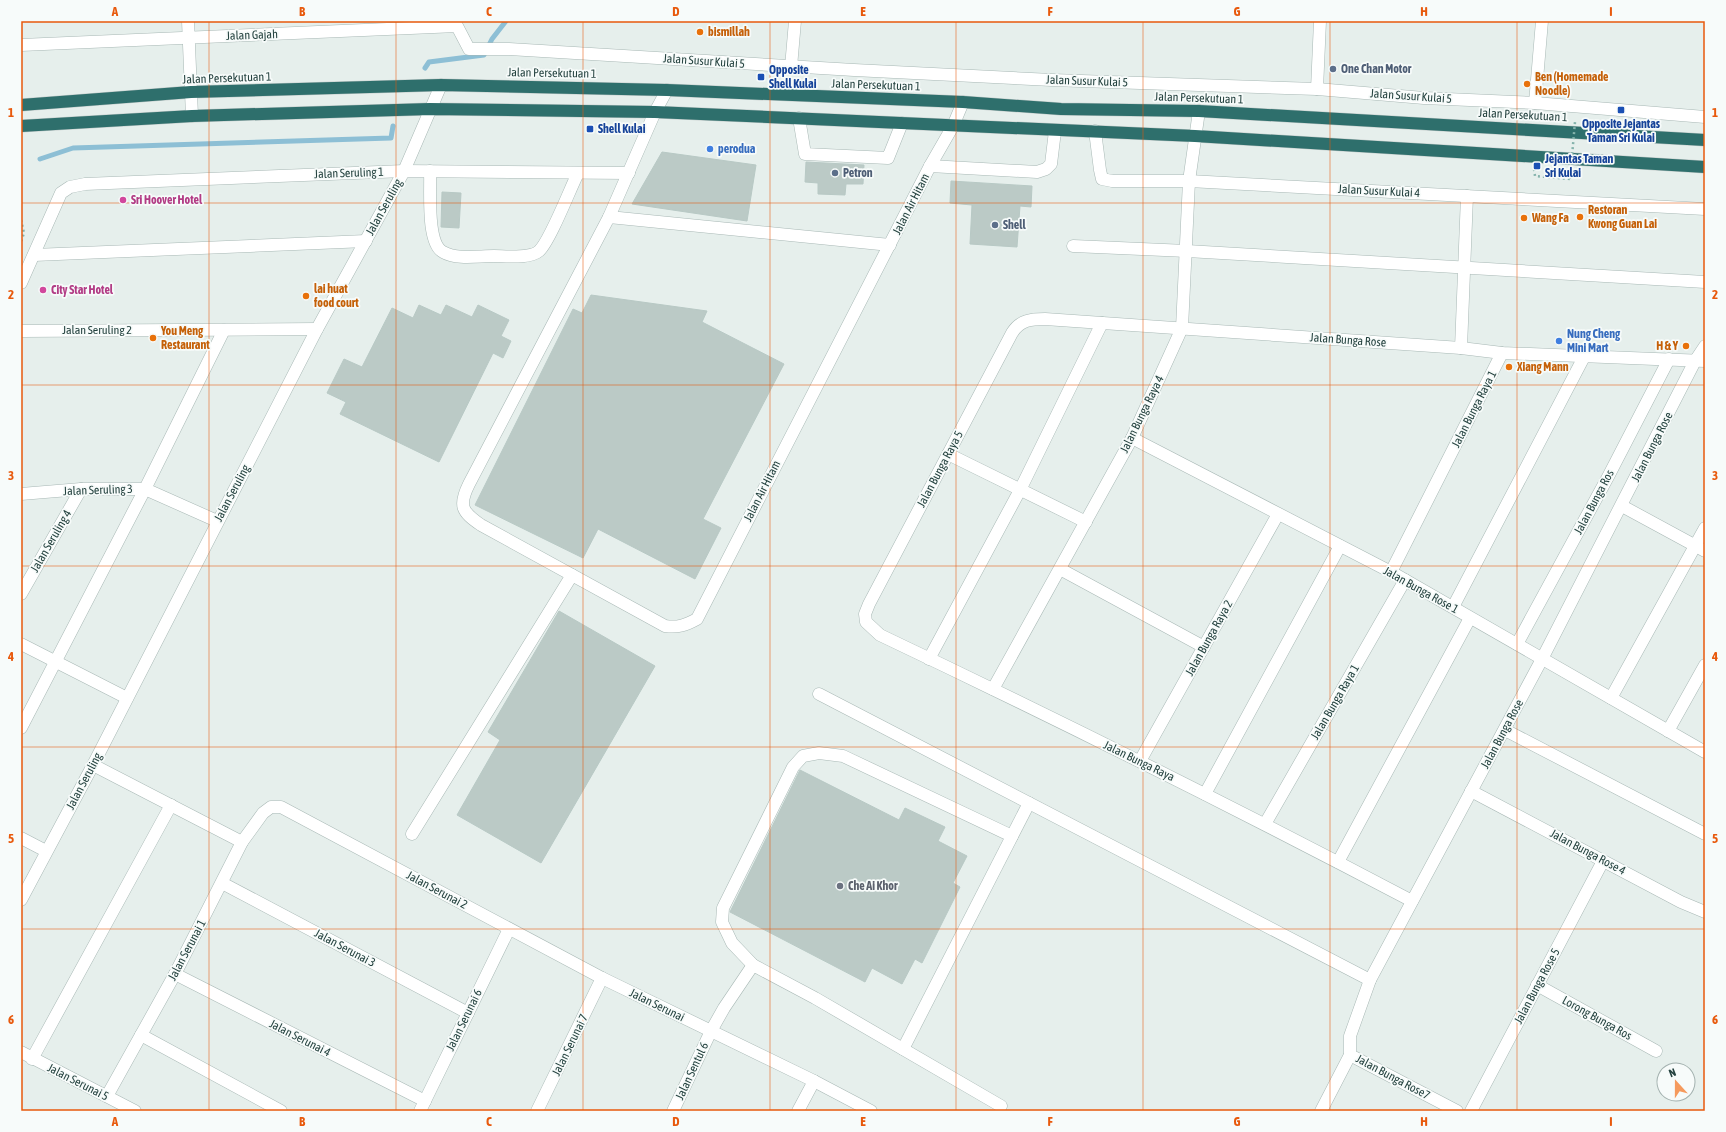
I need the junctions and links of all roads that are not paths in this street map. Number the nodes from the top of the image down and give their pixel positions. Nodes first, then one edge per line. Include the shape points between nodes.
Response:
1 (188, 21) edge
2 (795, 21) edge
3 (1320, 21) edge
4 (1542, 21) edge
5 (188, 37) junction
6 (21, 45) edge
7 (469, 49) joint
8 (791, 67) junction
9 (441, 85) junction
10 (1317, 89) junction
11 (667, 90) junction
12 (191, 92) junction
13 (962, 102) junction
14 (1535, 103) junction
15 (21, 105) edge
16 (430, 109) junction
17 (1199, 111) junction
18 (655, 112) junction
19 (192, 116) junction
20 (1705, 117) edge
21 (799, 118) junction
22 (902, 123) junction
23 (21, 126) edge
24 (953, 126) junction
25 (1055, 131) junction
26 (1095, 131) junction
27 (1195, 136) junction
28 (1705, 140) edge
29 (930, 166) junction
30 (1705, 167) edge
31 (404, 171) junction
32 (430, 171) junction
33 (578, 173) junction
34 (629, 173) junction
35 (1189, 181) junction
36 (1467, 196) junction
37 (1705, 208) edge
38 (608, 217) junction
39 (366, 241) junction
40 (890, 245) junction
41 (1073, 246) dead end
42 (1187, 251) junction
43 (34, 255) junction
44 (1464, 268) junction
45 (1705, 282) edge
46 (21, 283) edge
47 (1024, 322) joint
48 (1102, 323) junction
49 (1182, 328) junction
50 (317, 329) junction
51 (224, 330) junction
52 (21, 331) edge
53 (1705, 346) edge
54 (1460, 348) junction
55 (1502, 353) junction
56 (1585, 355) junction
57 (1668, 359) junction
58 (1700, 361) edge
59 (1132, 438) junction
60 (948, 454) junction
61 (81, 489) junction
62 (145, 489) junction
63 (1020, 490) junction
64 (21, 494) edge
65 (1622, 506) junction
66 (1278, 514) junction
67 (217, 521) junction
68 (1086, 522) junction
69 (1705, 528) edge
70 (1340, 546) junction
71 (1700, 549) edge
72 (1060, 569) junction
73 (1390, 572) junction
74 (572, 575) junction
75 (1405, 580) junction
76 (21, 594) edge
77 (1453, 607) junction
78 (1470, 618) junction
79 (866, 622) joint
80 (21, 644) edge
81 (1517, 644) junction
82 (1204, 647) junction
83 (929, 659) junction
84 (1542, 659) junction
85 (56, 662) junction
86 (1705, 665) edge
87 (993, 689) junction
88 (819, 694) dead end
89 (127, 698) junction
90 (1611, 698) junction
91 (21, 728) edge
92 (1505, 730) junction
93 (1668, 731) junction
94 (1705, 752) edge
95 (1140, 761) junction
96 (93, 765) junction
97 (1471, 791) junction
98 (1205, 794) junction
99 (1029, 803) junction
100 (171, 805) junction
101 (271, 807) joint
102 (1265, 824) junction
103 (412, 834) dead end
104 (1705, 834) edge
105 (1012, 836) junction
106 (21, 838) edge
107 (242, 842) junction
108 (46, 851) junction
109 (1603, 860) junction
110 (1338, 862) junction
111 (222, 883) junction
112 (21, 900) edge
113 (1412, 901) junction
114 (1705, 912) edge
115 (509, 929) junction
116 (753, 965) junction
117 (175, 974) junction
118 (602, 978) junction
119 (1370, 980) junction
120 (1537, 986) junction
121 (468, 1012) junction
122 (711, 1031) junction
123 (141, 1035) junction
124 (903, 1049) junction
125 (1656, 1050) dead end
126 (21, 1052) edge
127 (1350, 1055) junction
128 (32, 1059) junction
129 (814, 1081) junction
130 (107, 1096) junction
131 (422, 1106) edge
132 (1001, 1106) dead end
133 (135, 1111) edge
134 (281, 1111) edge
135 (537, 1111) edge
136 (673, 1111) edge
137 (798, 1111) edge
138 (871, 1111) edge
139 (1321, 1111) edge
140 (1457, 1111) edge
141 (1472, 1111) edge

1 - 5 street
2 - 8 street
3 - 10 street
4 - 14 street
5 - 6 street, Jalan Gajah
5 - 7 street, Jalan Gajah via 457,26
5 - 12 street
7 - 8 street, Jalan Susur Kulai 5 via 509,49
8 - 10 street, Jalan Susur Kulai 5 via 1052,80
9 - 11 highway, Jalan Persekutuan 1
9 - 12 highway, Jalan Persekutuan 1
9 - 16 street, Jalan Seruling
10 - 14 street, Jalan Susur Kulai 5 via 1424,98
11 - 13 highway, Jalan Persekutuan 1
11 - 18 street, Jalan Air Hitam
12 - 15 highway, Jalan Persekutuan 1
12 - 19 street
13 - 17 highway, Jalan Persekutuan 1 via 1061,109
13 - 24 street, Jalan Air Hitam
14 - 20 street, Jalan Susur Kulai 5
16 - 18 highway
16 - 19 highway
16 - 31 street, Jalan Seruling
17 - 27 street, Jalan Bunga Raya 4
17 - 28 highway, Jalan Persekutuan 1
18 - 21 highway
18 - 34 street, Jalan Air Hitam
19 - 23 highway
21 - 22 highway
21 - 22 street via 805,154 888,158
22 - 24 highway
24 - 25 highway
24 - 29 street, Jalan Air Hitam
25 - 26 highway
25 - 29 street via 1050,164 1046,169 1037,172
26 - 27 highway
26 - 35 street, Jalan Susur Kulai 4 via 1102,179
27 - 30 highway
27 - 35 street, Jalan Bunga Raya 4
29 - 40 street, Jalan Air Hitam
31 - 32 street, Jalan Seruling 1
31 - 39 street, Jalan Seruling
31 - 43 street, Jalan Seruling 1 via 96,183 70,187 61,193
32 - 33 street, Jalan Seruling 1
32 - 33 street via 432,233 435,244 442,252 456,256 526,256 538,252 546,241
33 - 34 street, Jalan Seruling 1
34 - 38 street, Jalan Air Hitam
35 - 36 street, Jalan Susur Kulai 4
35 - 42 street, Jalan Bunga Raya 4
36 - 37 street, Jalan Susur Kulai 4
36 - 44 street
38 - 40 street
38 - 74 street, Jalan Air Hitam via 464,494 463,506 468,516 481,526
39 - 43 street
39 - 50 street, Jalan Seruling
40 - 74 street, Jalan Air Hitam via 697,618 688,624 665,626
41 - 42 street
42 - 44 street
42 - 49 street, Jalan Bunga Raya 4
43 - 46 street
44 - 45 street
44 - 54 street
47 - 48 street, Jalan Bunga Rose via 1045,319
47 - 60 street, Jalan Bunga Raya 5 via 1016,326
48 - 49 street, Jalan Bunga Rose
48 - 63 street
49 - 54 street, Jalan Bunga Rose
49 - 59 street, Jalan Bunga Raya 4
50 - 51 street, Jalan Seruling 2
50 - 67 street, Jalan Seruling
51 - 52 street, Jalan Seruling 2
51 - 62 street
53 - 58 street, Jalan Bunga Rose
54 - 55 street, Jalan Bunga Rose
55 - 56 street, Jalan Bunga Rose
55 - 73 street, Jalan Bunga Raya 1
56 - 57 street, Jalan Bunga Rose
56 - 77 street
57 - 58 street, Jalan Bunga Rose
57 - 81 street, Jalan Bunga Ros
58 - 65 street, Jalan Bunga Rose
59 - 66 street, Jalan Bunga Rose 1
59 - 68 street, Jalan Bunga Raya 4
60 - 63 street
60 - 79 street, Jalan Bunga Raya 5 via 869,604 865,614
61 - 62 street, Jalan Seruling 3
61 - 64 street, Jalan Seruling 3
61 - 76 street, Jalan Seruling 4
62 - 67 street, Jalan Seruling 3
62 - 85 street
63 - 68 street
63 - 83 street
65 - 71 street
65 - 84 street, Jalan Bunga Rose
66 - 70 street, Jalan Bunga Rose 1
66 - 82 street, Jalan Bunga Raya 2
67 - 89 street, Jalan Seruling
68 - 72 street, Jalan Bunga Raya 4
69 - 71 street
70 - 73 street, Jalan Bunga Rose 1
70 - 98 street
71 - 90 street
72 - 82 street
72 - 87 street, Jalan Bunga Raya 4
73 - 75 street, Jalan Bunga Rose 1
74 - 103 street
75 - 77 street, Jalan Bunga Rose 1
75 - 102 street, Jalan Bunga Raya 1
77 - 78 street, Jalan Bunga Rose 1
78 - 81 street, Jalan Bunga Rose 1
78 - 110 street
79 - 83 street, Jalan Bunga Raya via 880,635
80 - 85 street
81 - 84 street, Jalan Bunga Rose 1
82 - 95 street, Jalan Bunga Raya 2
83 - 87 street, Jalan Bunga Raya
84 - 90 street, Jalan Bunga Rose 1
84 - 92 street, Jalan Bunga Rose
85 - 89 street
85 - 91 street
86 - 93 street
87 - 95 street, Jalan Bunga Raya
88 - 99 street
89 - 96 street, Jalan Seruling
90 - 93 street, Jalan Bunga Rose 1
92 - 97 street, Jalan Bunga Rose
92 - 104 street
93 - 94 street, Jalan Bunga Rose 1
95 - 98 street, Jalan Bunga Raya
96 - 100 street
96 - 108 street, Jalan Seruling
97 - 109 street, Jalan Bunga Rose 4
97 - 113 street, Jalan Bunga Rose
98 - 102 street, Jalan Bunga Raya
99 - 105 street
99 - 119 street
100 - 107 street
100 - 128 street
101 - 107 street, Jalan Serunai 1 via 263,813
101 - 115 street, Jalan Serunai 2 via 281,807 289,811
102 - 110 street, Jalan Bunga Raya
105 - 116 street via 843,756 820,753 803,756 793,767 723,908 722,922 732,943
105 - 124 street
106 - 108 street
107 - 111 street, Jalan Serunai 1
108 - 112 street, Jalan Seruling
109 - 114 street, Jalan Bunga Rose 4
109 - 120 street, Jalan Bunga Rose 5
110 - 113 street, Jalan Bunga Raya
111 - 117 street, Jalan Serunai 1
111 - 121 street, Jalan Serunai 3
113 - 119 street, Jalan Bunga Rose
115 - 118 street, Jalan Serunai 2
115 - 121 street, Jalan Serunai 6
116 - 122 street, Jalan Sentul 6
116 - 124 street
117 - 123 street, Jalan Serunai 1
117 - 131 street, Jalan Serunai 4
118 - 122 street, Jalan Serunai
118 - 135 street, Jalan Serunai 7
119 - 127 street, Jalan Bunga Rose via 1350,1036
120 - 125 street, Lorong Bunga Ros
120 - 141 street, Jalan Bunga Rose 5
121 - 131 street, Jalan Serunai 6
122 - 129 street, Jalan Serunai
122 - 136 street, Jalan Sentul 6
123 - 130 street, Jalan Serunai 1
123 - 134 street
124 - 132 street
126 - 128 street, Jalan Serunai 5
127 - 139 street, Jalan Bunga Rose
127 - 140 street, Jalan Bunga Rose7
128 - 130 street, Jalan Serunai 5
129 - 137 street
129 - 138 street, Jalan Serunai
130 - 133 street, Jalan Serunai 5

